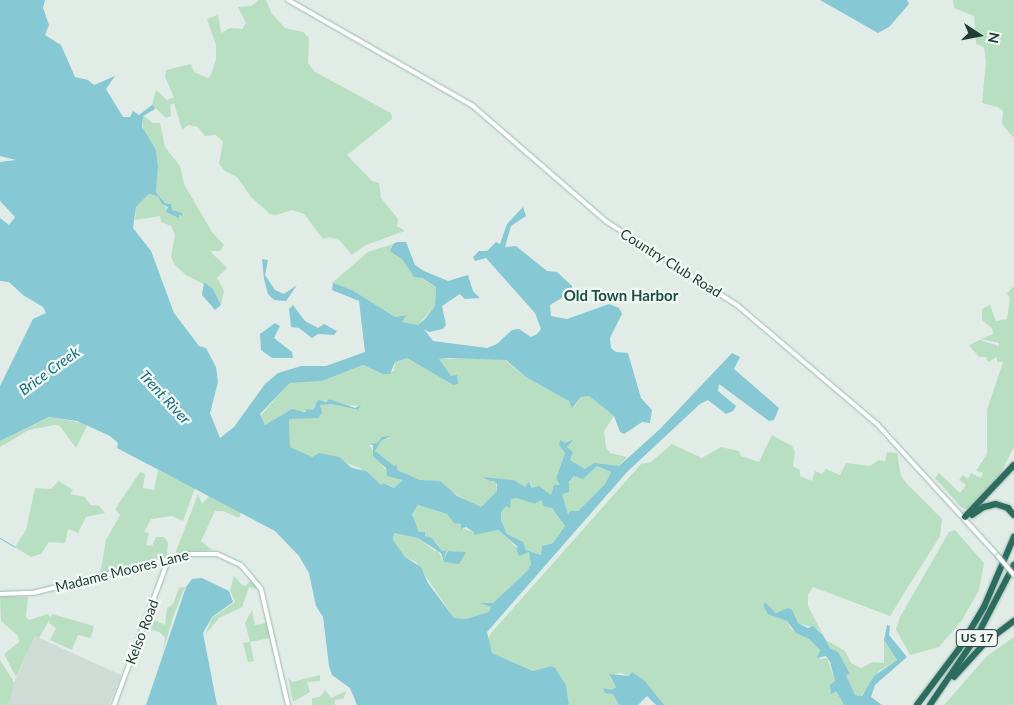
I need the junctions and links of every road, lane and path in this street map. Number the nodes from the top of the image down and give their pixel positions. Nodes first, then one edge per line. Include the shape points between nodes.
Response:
1 (288, 0) edge
2 (1014, 465) edge
3 (1014, 515) edge
4 (966, 519) junction
5 (1014, 533) edge
6 (1014, 537) edge
7 (169, 558) junction
8 (1014, 565) edge
9 (1014, 575) edge
10 (997, 580) junction
11 (0, 594) edge
12 (1014, 621) edge
13 (114, 705) edge
14 (288, 705) edge
15 (917, 705) edge
16 (930, 705) edge

1 - 4 street, Country Club Road via 473,106 607,222 737,305 869,416
2 - 4 highway
3 - 4 highway via 1004,506 992,505 981,508
4 - 9 street, Country Club Road, bridge
5 - 10 highway
6 - 10 highway
7 - 11 street, Madame Moores Lane via 33,593
7 - 13 street, Kelso Road
7 - 14 street, Madame Moores Lane via 196,553 216,554 251,574 266,601
8 - 16 highway, US 17 via 982,628
10 - 15 highway via 959,649
12 - 16 highway via 977,651

